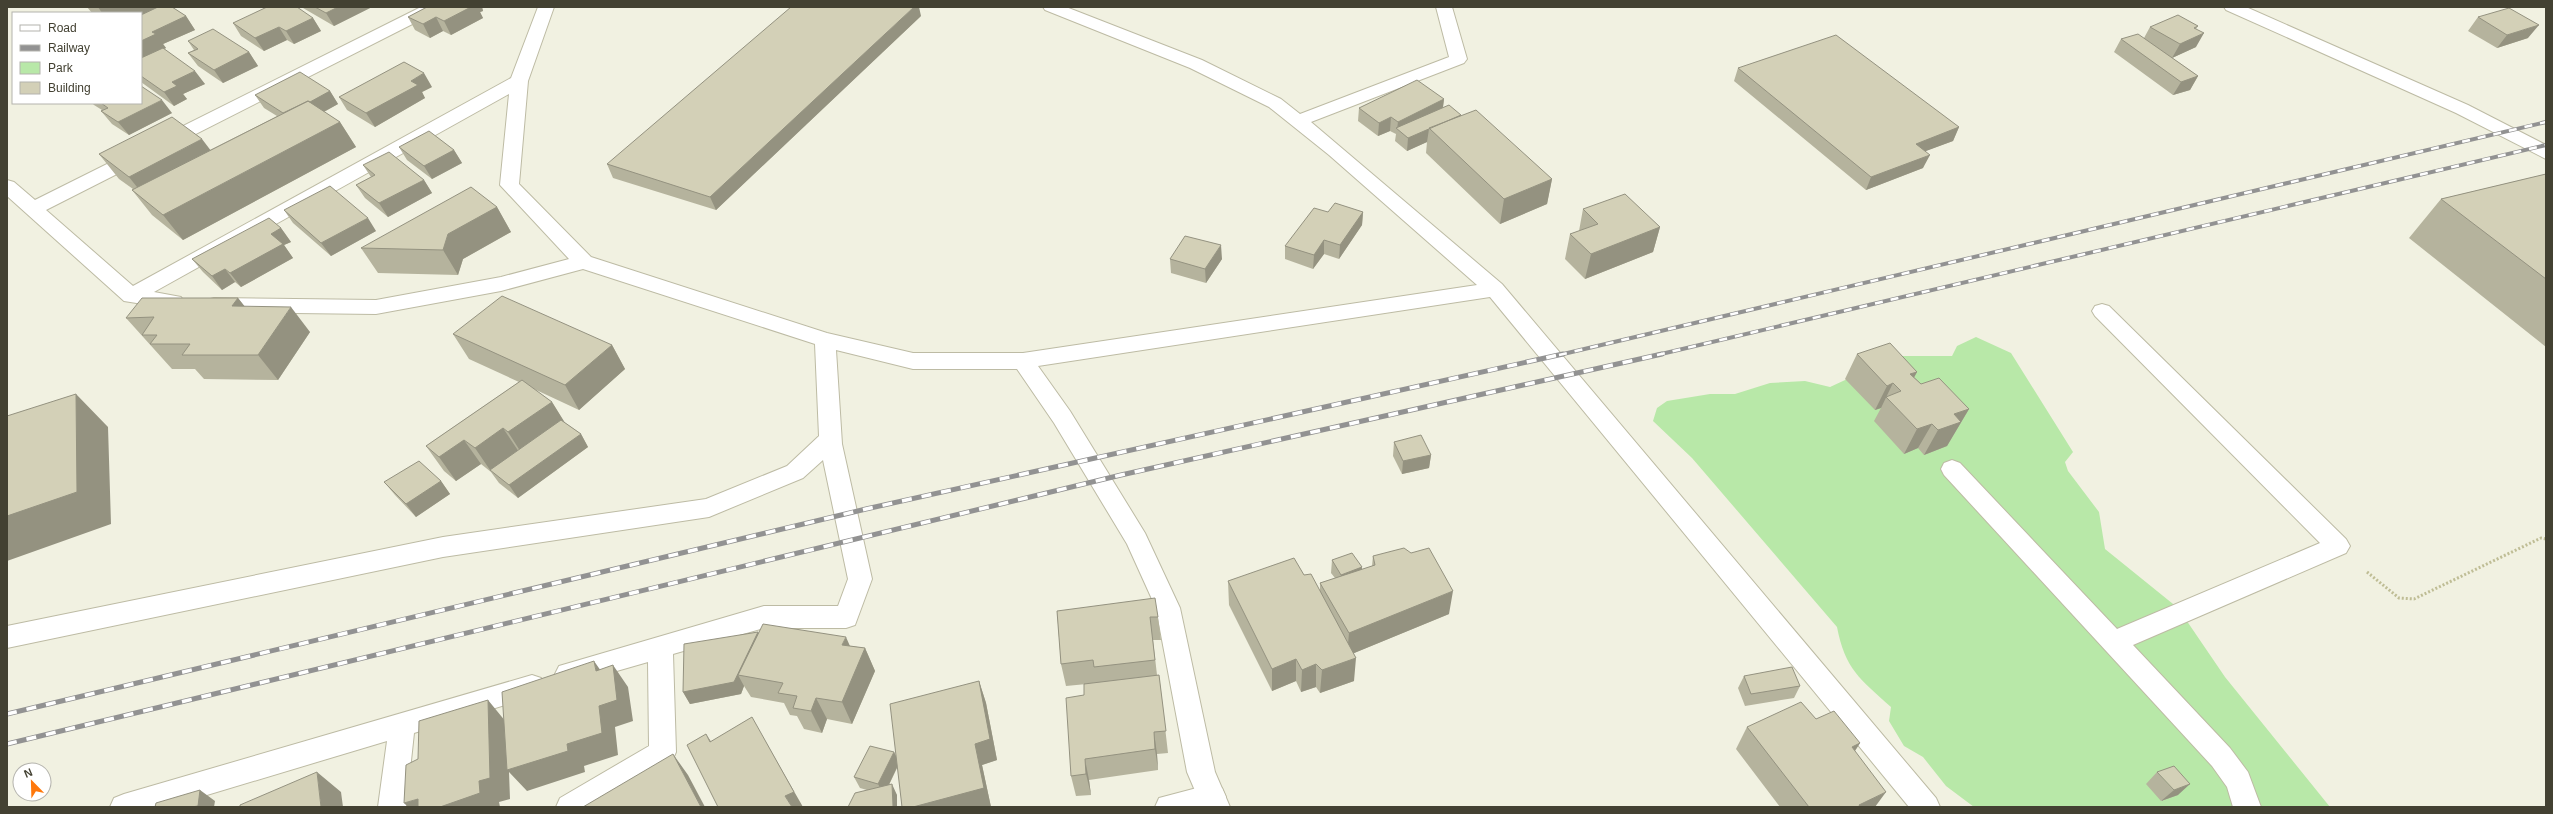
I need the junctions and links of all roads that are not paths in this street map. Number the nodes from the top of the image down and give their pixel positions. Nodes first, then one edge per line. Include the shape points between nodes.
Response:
1 (434, 7) edge
2 (546, 7) edge
3 (1051, 7) edge
4 (1444, 7) edge
5 (2232, 7) edge
6 (519, 81) junction
7 (1298, 121) junction
8 (2546, 154) edge
9 (7, 186) edge
10 (33, 209) junction
11 (584, 262) junction
12 (1495, 289) junction
13 (132, 296) junction
14 (2102, 311) dead end
15 (825, 340) junction
16 (1022, 361) junction
17 (830, 440) junction
18 (1952, 469) dead end
19 (7, 637) edge
20 (2114, 642) junction
21 (660, 646) junction
22 (402, 725) junction
23 (1214, 802) edge
24 (124, 807) edge
25 (392, 807) edge
26 (570, 807) edge
27 (1169, 807) edge
28 (1926, 807) edge
29 (2247, 807) edge

1 - 10 street
2 - 6 street
3 - 7 street via 1196,64 1275,103
4 - 7 street via 1458,58
5 - 8 street via 2462,109
6 - 11 street via 509,185
6 - 13 street
7 - 12 street
9 - 10 street
10 - 13 street
11 - 13 street via 501,284 376,307 199,305
11 - 15 street
12 - 16 street
12 - 28 street
14 - 20 street via 2338,546
15 - 16 street via 913,361
15 - 17 street
16 - 23 street via 1062,417 1137,540 1168,608 1201,772
17 - 19 street via 795,472 709,508 443,547
17 - 21 street via 860,579 846,617 764,617
18 - 20 street
20 - 29 street via 2221,757 2238,781
21 - 22 street
21 - 26 street via 663,752
22 - 24 street
22 - 25 street
23 - 27 street

